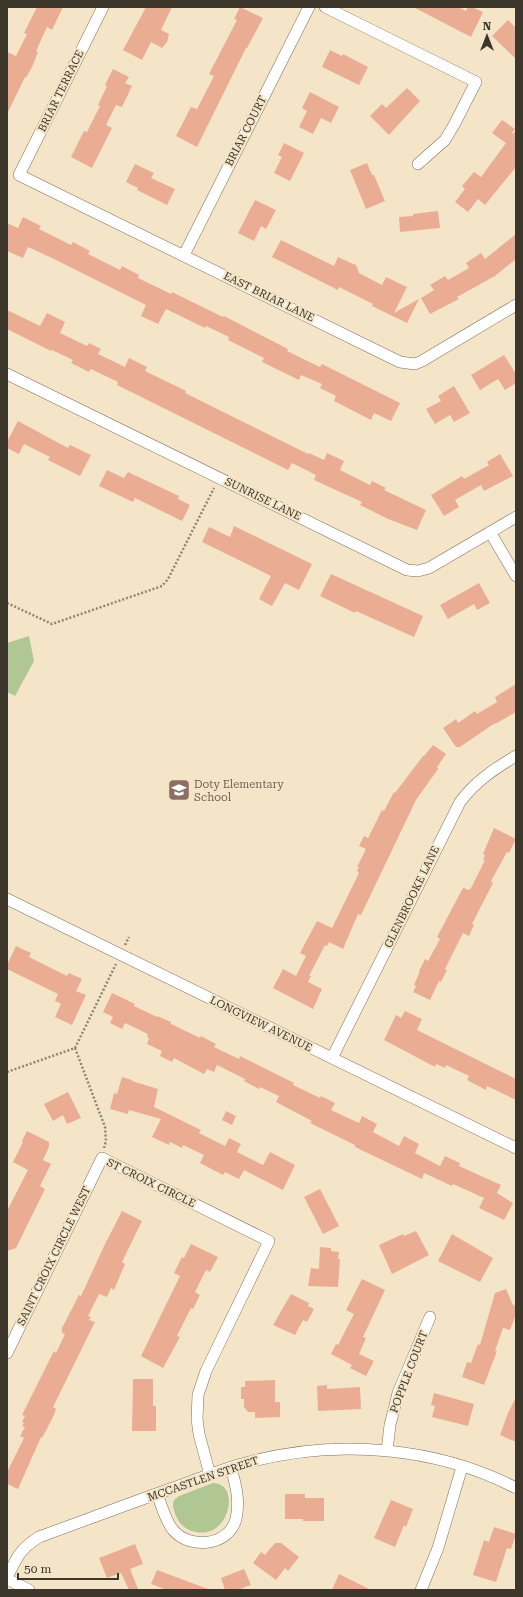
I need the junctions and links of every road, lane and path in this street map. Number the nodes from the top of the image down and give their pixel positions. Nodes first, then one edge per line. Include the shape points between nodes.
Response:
1 (103, 7) edge
2 (309, 7) edge
3 (325, 7) edge
4 (418, 164) dead end
5 (20, 175) joint
6 (184, 255) junction
7 (516, 305) edge
8 (7, 374) edge
9 (220, 477) junction
10 (516, 517) edge
11 (490, 532) junction
12 (516, 576) edge
13 (7, 603) edge
14 (516, 756) edge
15 (7, 899) edge
16 (120, 954) junction
17 (75, 1048) junction
18 (332, 1058) junction
19 (7, 1072) edge
20 (516, 1148) edge
21 (102, 1158) junction
22 (430, 1317) dead end
23 (7, 1353) edge
24 (387, 1451) junction
25 (462, 1467) junction
26 (231, 1468) junction
27 (210, 1474) junction
28 (516, 1488) edge
29 (157, 1494) junction
30 (7, 1578) edge
31 (29, 1590) edge
32 (421, 1590) edge

1 - 5 street, BRIAR TERRACE
2 - 6 street, BRIAR COURT
3 - 4 street via 476,82 444,140
5 - 6 street, EAST BRIAR LANE
6 - 7 street, EAST BRIAR LANE via 407,364 422,362
8 - 9 street, SUNRISE LANE
9 - 11 street, SUNRISE LANE via 413,572 429,568
9 - 13 path via 165,584 52,624
10 - 11 street, SUNRISE LANE
11 - 12 street
14 - 18 street, GLENBROOKE LANE via 480,779 460,802
15 - 16 street, LONGVIEW AVENUE
16 - 17 path
16 - 18 street, LONGVIEW AVENUE
17 - 19 path
17 - 21 path via 106,1127
18 - 20 street, LONGVIEW AVENUE
21 - 23 street, SAINT CROIX CIRCLE WEST
21 - 27 street, ST CROIX CIRCLE via 269,1240 206,1371 198,1395 199,1434
22 - 24 street, POPPLE COURT via 398,1393 390,1424
24 - 25 street, MCCASTLEN STREET via 441,1460
24 - 26 street, MCCASTLEN STREET via 354,1449 299,1452 252,1461
25 - 28 street, MCCASTLEN STREET
25 - 32 street via 438,1548
26 - 27 street, MCCASTLEN STREET
26 - 29 street via 238,1500 236,1521 231,1530 212,1542 201,1544 180,1537 168,1523
27 - 29 street, MCCASTLEN STREET
29 - 30 street, MCCASTLEN STREET via 39,1538 17,1556
30 - 31 street

